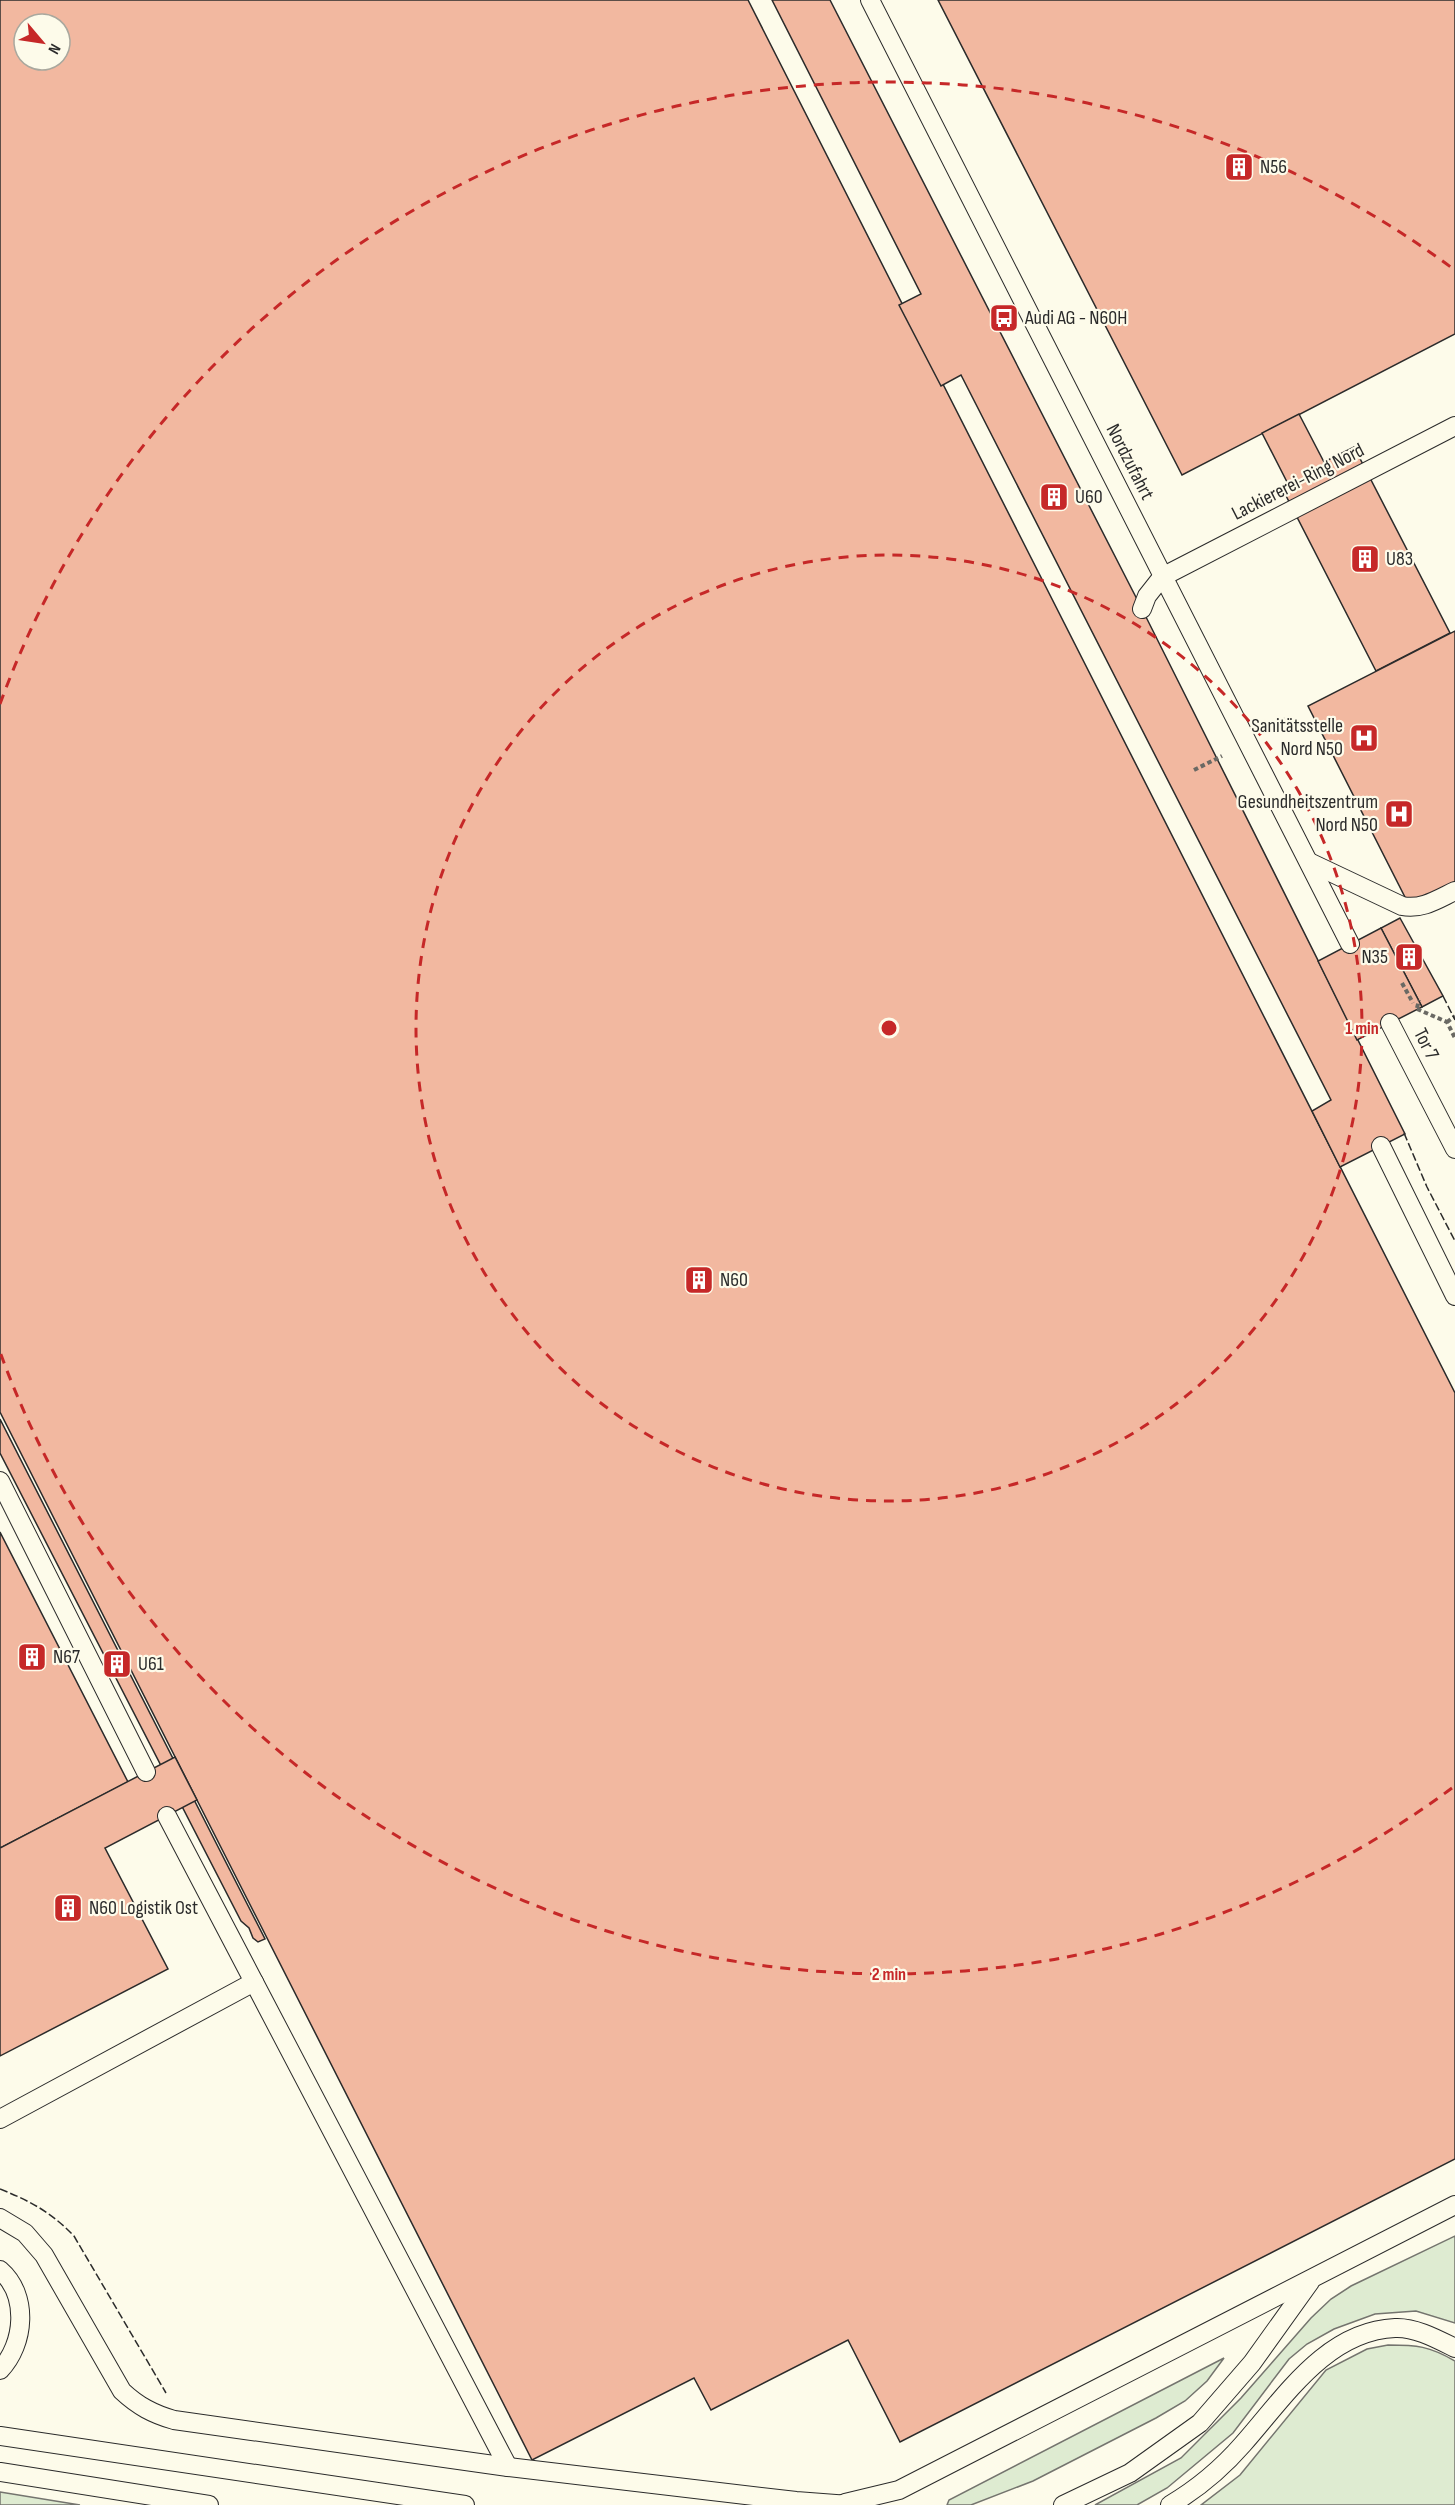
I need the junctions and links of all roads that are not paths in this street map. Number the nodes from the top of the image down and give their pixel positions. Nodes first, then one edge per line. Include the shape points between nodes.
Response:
1 (870, 0) edge
2 (1455, 426) edge
3 (1162, 577) junction
4 (1142, 609) dead end
5 (1309, 862) junction
6 (1455, 891) edge
7 (1350, 944) dead end
8 (1390, 1023) dead end
9 (1381, 1146) dead end
10 (1455, 1149) edge
11 (1455, 1296) edge
12 (0, 1481) edge
13 (146, 1772) dead end
14 (167, 1816) dead end
15 (254, 1982) junction
16 (0, 2119) edge
17 (1455, 2205) edge
18 (0, 2218) edge
19 (0, 2270) edge
20 (1312, 2278) junction
21 (1455, 2348) edge
22 (0, 2370) edge
23 (0, 2436) edge
24 (508, 2467) junction
25 (0, 2472) edge
26 (847, 2504) edge
27 (209, 2505) edge
28 (465, 2505) edge
29 (1063, 2505) edge
30 (1170, 2505) edge

1 - 3 lane, Nordzufahrt
2 - 3 lane, Lackiererei-Ring Nord
3 - 4 lane
3 - 5 lane, Nordzufahrt
5 - 6 lane via 1402,906 1425,905
5 - 7 lane, Nordzufahrt
8 - 10 lane, Tor 7
9 - 11 lane
12 - 13 lane
14 - 15 lane
15 - 16 lane
15 - 24 lane
17 - 20 lane
18 - 24 lane via 25,2233 44,2255 122,2391 151,2413 174,2420
19 - 22 lane via 16,2294 21,2316 18,2340
20 - 26 lane via 899,2490
20 - 29 lane via 1251,2363 1200,2423 1130,2473
21 - 30 lane via 1423,2333 1395,2328 1339,2346 1289,2389 1215,2472
23 - 28 lane
24 - 26 lane
25 - 27 lane

